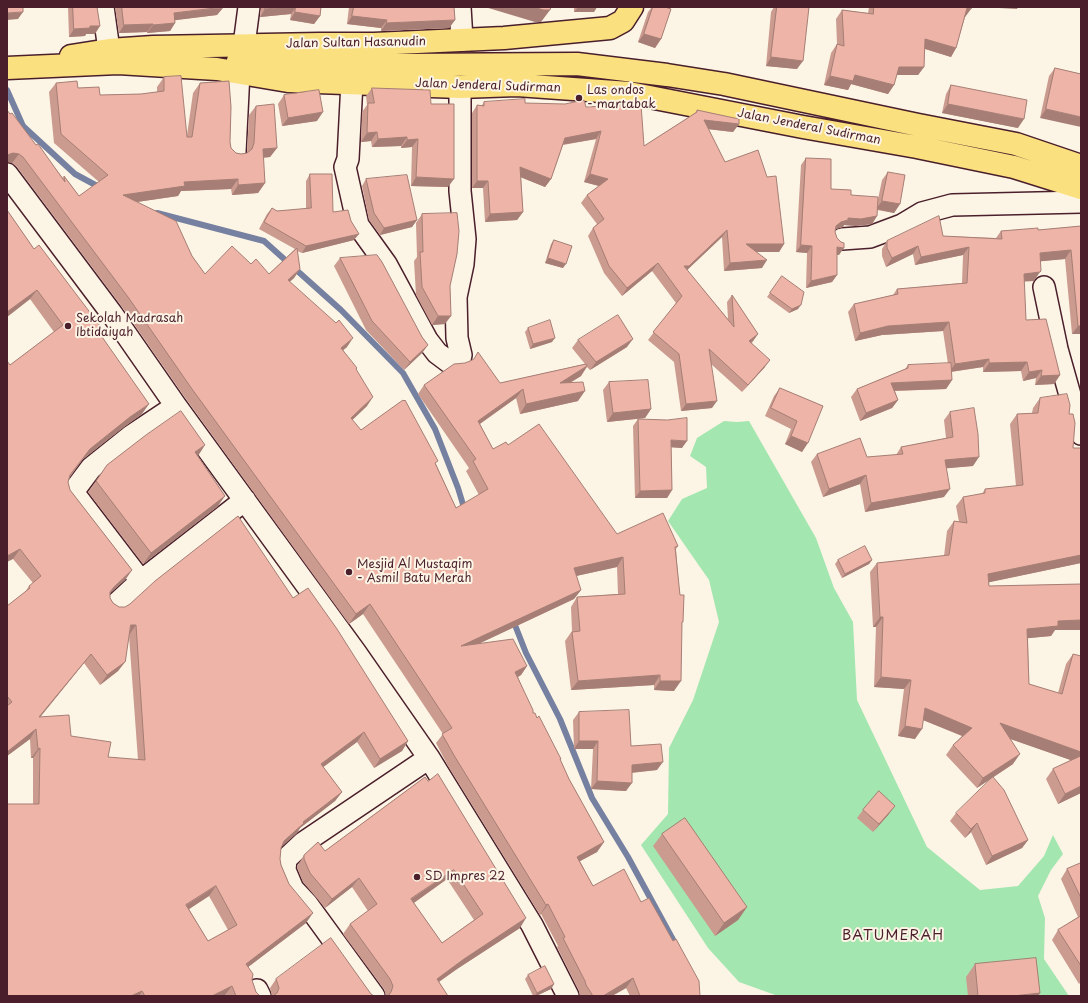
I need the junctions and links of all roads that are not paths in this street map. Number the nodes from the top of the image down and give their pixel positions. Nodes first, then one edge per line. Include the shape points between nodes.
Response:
1 (103, 7) edge
2 (249, 7) edge
3 (460, 7) edge
4 (632, 7) edge
5 (462, 40) junction
6 (244, 45) junction
7 (104, 53) junction
8 (7, 57) edge
9 (70, 60) junction
10 (463, 64) junction
11 (7, 68) edge
12 (239, 72) junction
13 (352, 82) junction
14 (460, 87) junction
15 (235, 152) edge
16 (1081, 166) edge
17 (7, 174) edge
18 (1081, 188) edge
19 (1081, 202) edge
20 (842, 239) dead end
21 (1044, 287) dead end
22 (176, 406) junction
23 (1081, 434) edge
24 (245, 500) junction
25 (141, 581) junction
26 (114, 605) edge
27 (429, 758) junction
28 (374, 996) edge
29 (568, 996) edge

1 - 7 street
2 - 6 street
3 - 5 street
4 - 5 main road, Jalan Sultan Hasanudin via 623,21 610,28
5 - 6 main road, Jalan Sultan Hasanudin
6 - 7 main road, Jalan Sultan Hasanudin via 153,47
7 - 9 main road
7 - 10 main road, Jalan Jenderal Sudirman via 398,65
8 - 9 main road, Jalan Jenderal Sudirman
9 - 11 main road, Jalan Jenderal Sudirman
9 - 12 main road, Jalan Jenderal Sudirman
10 - 14 main road
10 - 16 main road, Jalan Jenderal Sudirman via 577,64 724,84 1016,144
12 - 13 main road, Jalan Jenderal Sudirman via 288,81
12 - 15 street
13 - 14 main road, Jalan Jenderal Sudirman
13 - 14 street via 348,159 345,167 358,225 386,264 427,340 437,353 449,362 457,361 461,355 457,338 456,297 464,264 465,239 460,191
14 - 18 main road, Jalan Jenderal Sudirman via 517,85 629,93 1014,167
17 - 22 street via 112,314
19 - 20 street via 952,205 922,212 902,225 870,237
21 - 23 street via 1057,349
22 - 24 street
22 - 25 street via 131,436 91,468 73,492
24 - 25 street
24 - 27 street
25 - 26 street
27 - 28 street via 303,843 286,859 285,870 293,890
27 - 29 street via 532,925

